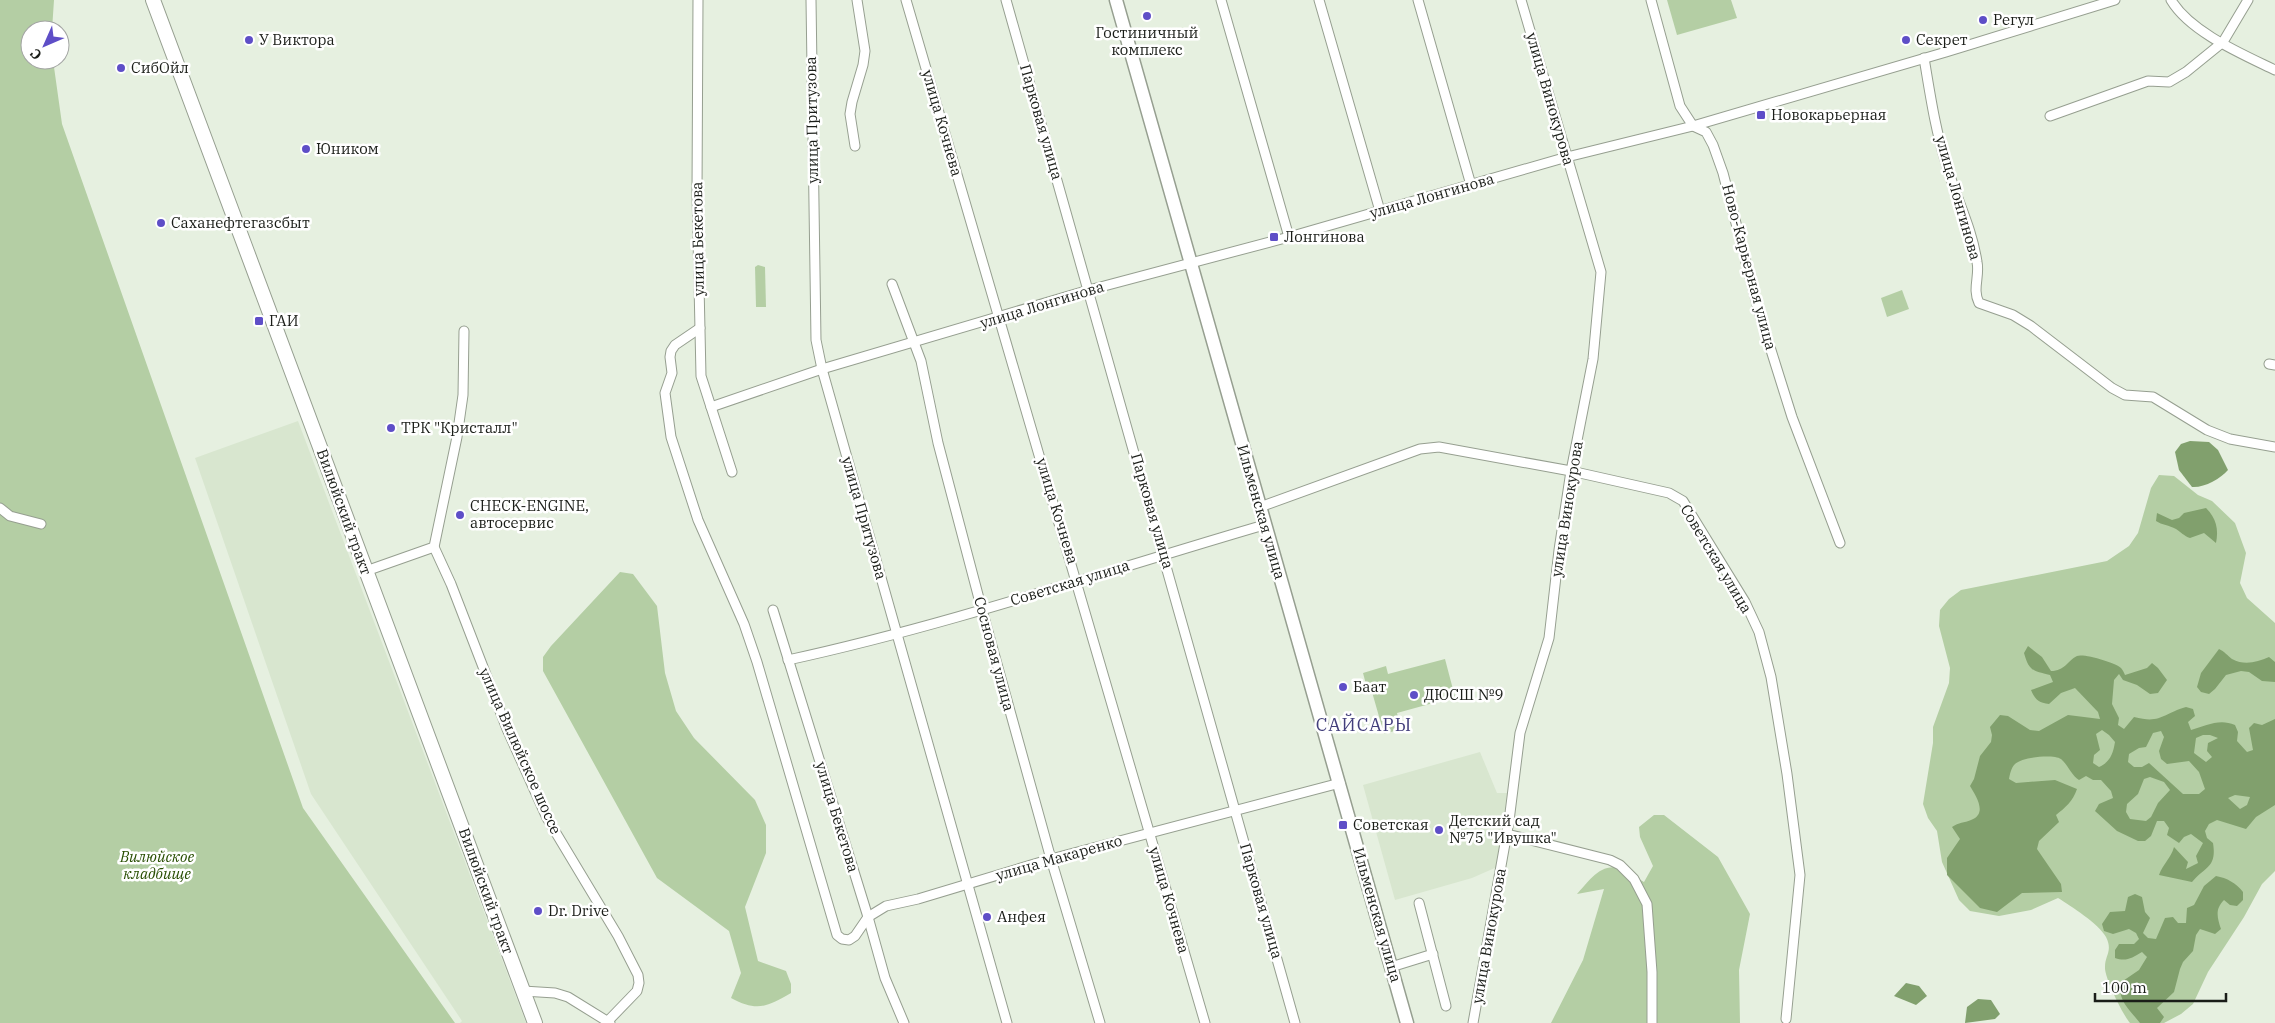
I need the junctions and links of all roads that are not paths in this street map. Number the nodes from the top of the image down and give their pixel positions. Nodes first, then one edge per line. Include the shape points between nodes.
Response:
1 (153, 0) edge
2 (698, 0) edge
3 (811, 0) edge
4 (857, 0) edge
5 (906, 0) edge
6 (1006, 0) edge
7 (1116, 0) edge
8 (1221, 0) edge
9 (1319, 0) edge
10 (1418, 0) edge
11 (1521, 0) edge
12 (1651, 0) edge
13 (2115, 0) edge
14 (2170, 0) edge
15 (2248, 0) edge
16 (2223, 42) junction
17 (1924, 58) junction
18 (2275, 70) edge
19 (2050, 116) dead end
20 (1693, 126) junction
21 (855, 146) dead end
22 (1567, 157) junction
23 (1472, 185) junction
24 (1380, 211) junction
25 (1289, 238) junction
26 (1189, 264) junction
27 (892, 284) dead end
28 (1089, 290) junction
29 (1000, 318) junction
30 (700, 328) junction
31 (464, 331) dead end
32 (914, 343) junction
33 (822, 369) junction
34 (711, 407) junction
35 (2275, 447) edge
36 (1571, 471) junction
37 (732, 472) dead end
38 (1260, 507) junction
39 (0, 508) edge
40 (41, 524) dead end
41 (1264, 525) junction
42 (1840, 543) dead end
43 (434, 547) junction
44 (1164, 554) junction
45 (366, 571) junction
46 (1078, 580) junction
47 (772, 610) dead end
48 (982, 610) junction
49 (896, 634) junction
50 (788, 660) junction
51 (1340, 783) junction
52 (1236, 812) junction
53 (1149, 832) junction
54 (1507, 834) junction
55 (1051, 859) junction
56 (968, 884) junction
57 (1419, 903) dead end
58 (868, 917) junction
59 (1432, 954) junction
60 (1391, 967) junction
61 (523, 991) junction
62 (1446, 1006) dead end
63 (1786, 1019) dead end
64 (609, 1022) edge
65 (535, 1023) edge
66 (904, 1023) edge
67 (1007, 1023) edge
68 (1100, 1023) edge
69 (1205, 1023) edge
70 (1295, 1023) edge
71 (1407, 1023) edge
72 (1473, 1023) edge
73 (1652, 1023) edge

1 - 45 main road, Вилюйский тракт
2 - 30 street, улица Бекетова
3 - 33 street, улица Притузова via 815,335
4 - 21 street via 865,51 850,114
5 - 29 street, улица Кочнева
6 - 28 street, Парковая улица
7 - 26 main road, Ильменская улица
8 - 25 street
9 - 24 street
10 - 23 street
11 - 22 street, улица Винокурова
12 - 20 street, Ново-Карьерная улица via 1680,106
13 - 17 street, улица Лонгинова
14 - 16 street via 2186,20
15 - 16 street
16 - 18 street
16 - 19 street via 2169,82 2148,80
17 - 20 street, улица Лонгинова
17 - 35 street, улица Лонгинова via 1946,164 1978,262 1975,287 1979,302 2031,326 2112,388 2126,394 2153,397 2207,430 2230,439
20 - 22 street, улица Лонгинова
20 - 42 street, Ново-Карьерная улица via 1706,132 1713,144 1759,312 1792,417
22 - 23 street, улица Лонгинова
22 - 36 street, улица Винокурова via 1601,272 1592,359
23 - 24 street, улица Лонгинова
24 - 25 street, улица Лонгинова
25 - 26 street, улица Лонгинова
26 - 28 street, улица Лонгинова
26 - 38 main road, Ильменская улица
27 - 32 street, Сосновая улица
28 - 29 street, улица Лонгинова
28 - 44 street, Парковая улица
29 - 32 street, улица Лонгинова
29 - 46 street, улица Кочнева
30 - 34 street, улица Бекетова via 701,376
30 - 58 street via 675,345 670,356 672,373 665,403 676,456 698,520 747,631 837,935 849,940
31 - 43 street via 462,404
32 - 33 street, улица Лонгинова
32 - 48 street, Сосновая улица
33 - 34 street, улица Лонгинова
33 - 49 street, улица Притузова
34 - 37 street, улица Бекетова
36 - 38 street, Советская улица via 1439,447 1420,449
36 - 54 street, улица Винокурова via 1549,638 1520,733
36 - 63 street, Советская улица via 1669,493 1683,501 1745,602 1759,632 1771,677 1786,764 1800,875
38 - 41 main road, Ильменская улица
39 - 40 street via 10,516
41 - 44 street, Советская улица
41 - 51 main road, Ильменская улица
43 - 45 street
43 - 64 street, улица Вилюйское шоссе via 507,729 547,818 618,936 638,976 637,991
44 - 46 street, Советская улица
44 - 52 street, Парковая улица
45 - 61 main road, Вилюйский тракт
46 - 48 street, Советская улица
46 - 53 street, улица Кочнева
47 - 50 street, улица Бекетова
48 - 49 street, Советская улица
48 - 55 street, Сосновая улица
49 - 50 street, Советская улица
49 - 56 street, улица Притузова
50 - 58 street, улица Бекетова
51 - 52 street, улица Макаренко
51 - 60 main road, Ильменская улица
52 - 53 street, улица Макаренко
52 - 70 street, Парковая улица
53 - 55 street, улица Макаренко
53 - 69 street, улица Кочнева
54 - 72 street, улица Винокурова
54 - 73 street via 1610,860 1634,879 1647,904
55 - 56 street, улица Макаренко
55 - 68 street, Сосновая улица
56 - 58 street, улица Макаренко via 886,906
56 - 67 street, улица Притузова
57 - 59 street
58 - 66 street, улица Бекетова via 884,978
59 - 60 street
59 - 62 street
60 - 71 main road, Ильменская улица
61 - 64 street via 555,993
61 - 65 main road, Вилюйский тракт

